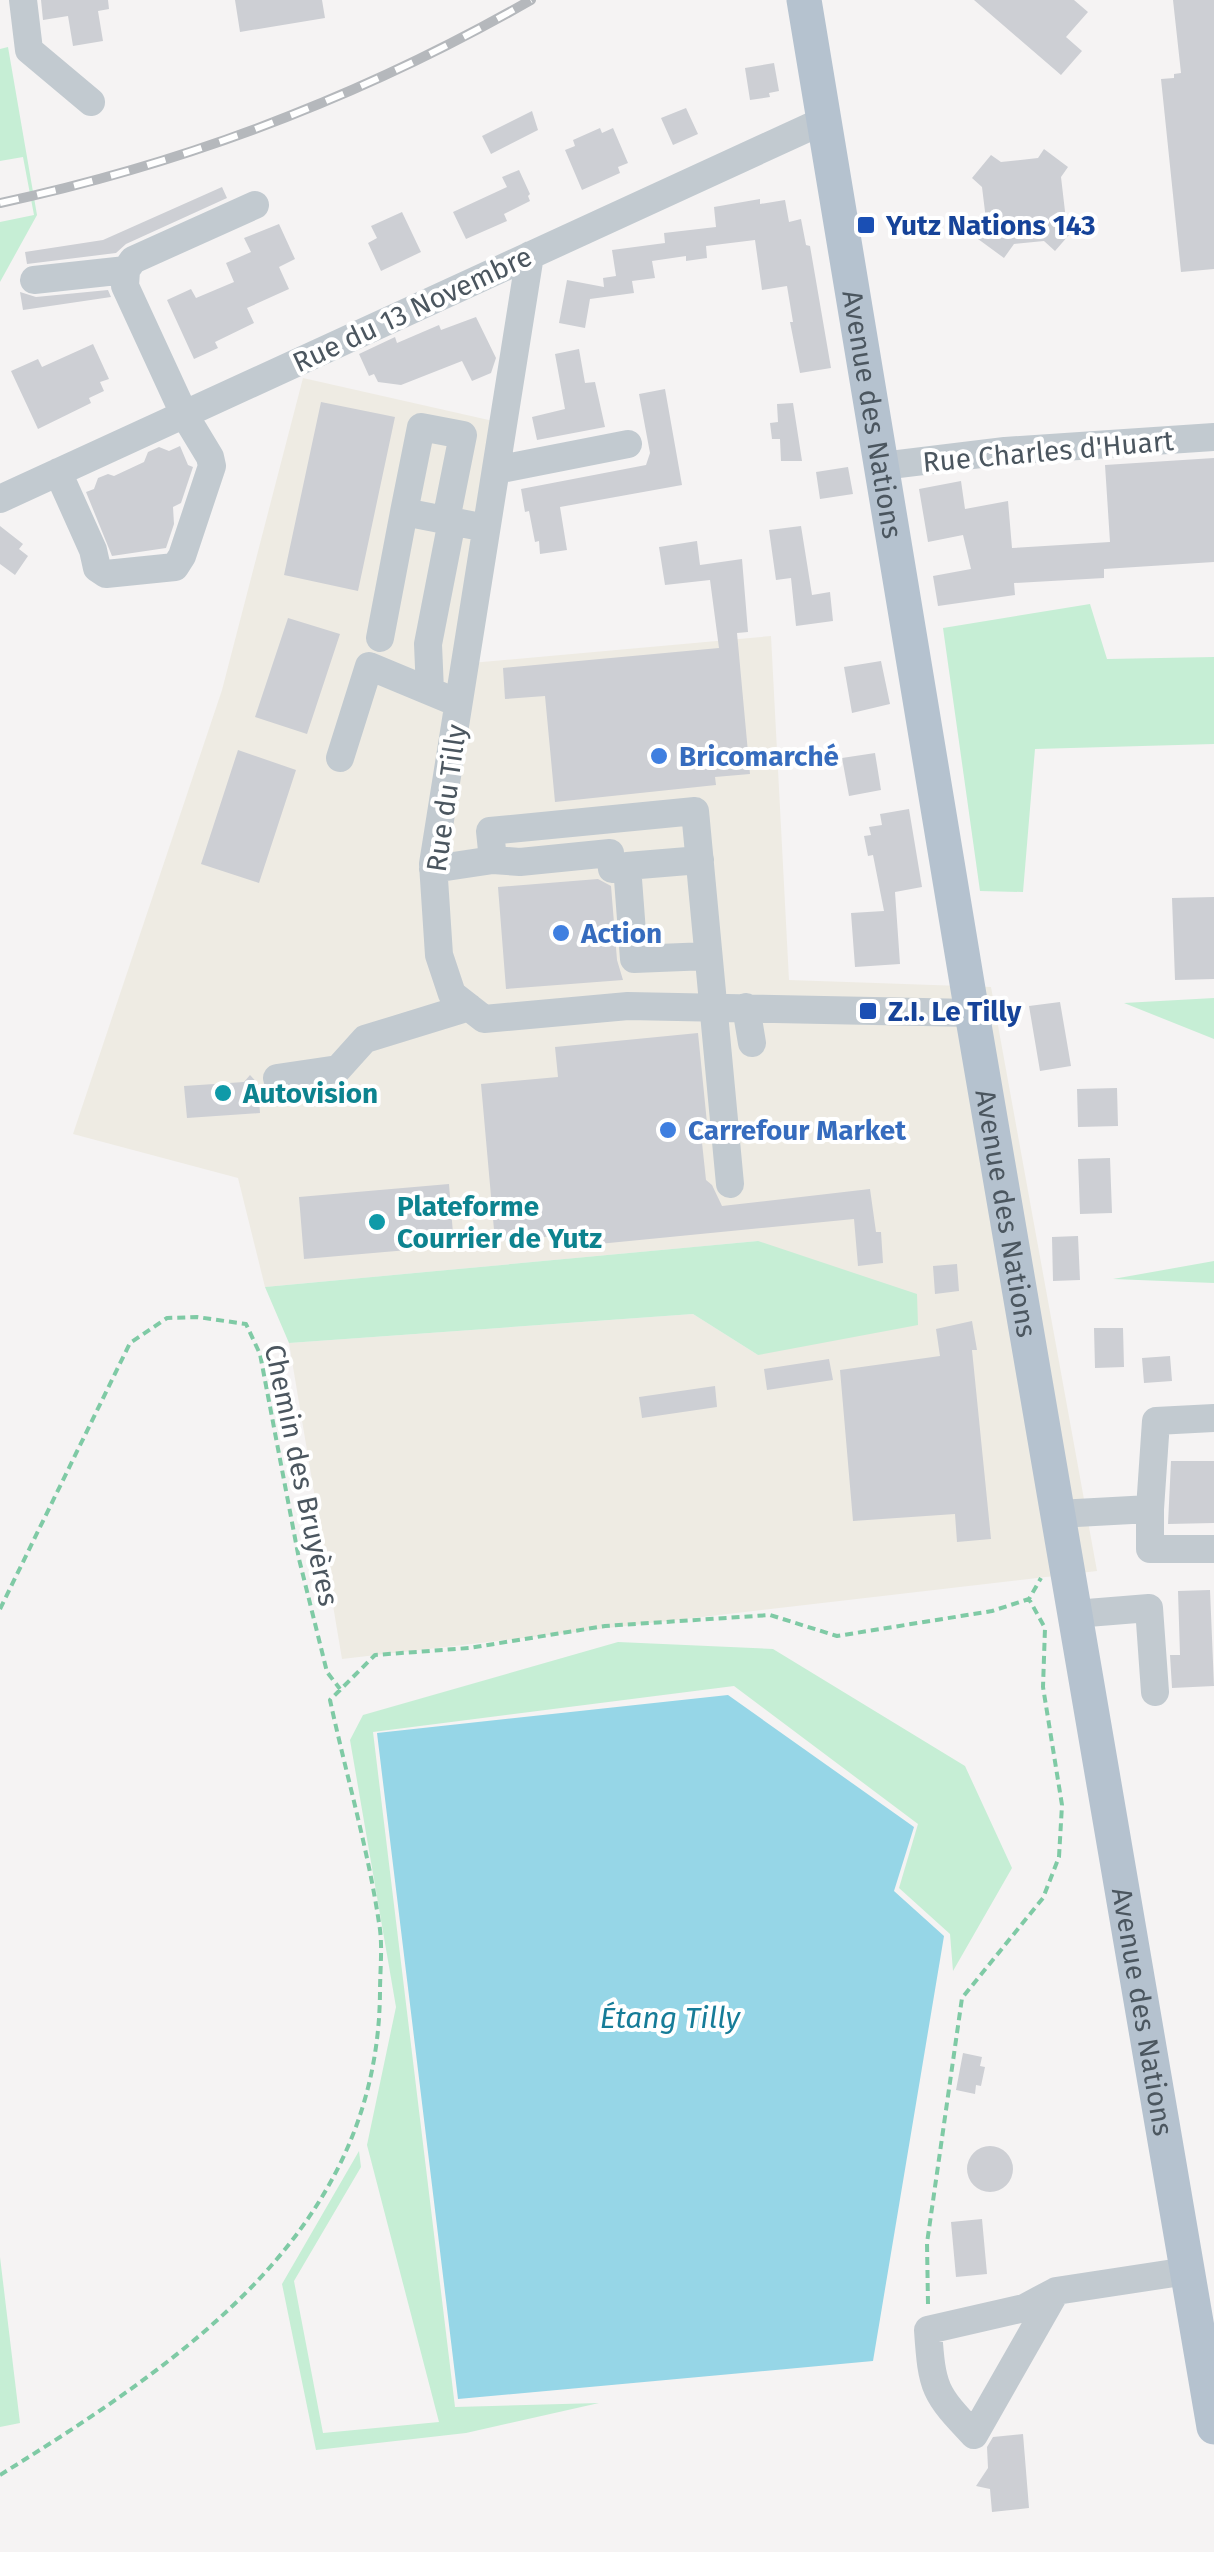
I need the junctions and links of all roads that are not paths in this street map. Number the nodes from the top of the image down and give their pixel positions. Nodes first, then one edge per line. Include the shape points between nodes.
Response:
1 (23, 0) edge
2 (804, 0) edge
3 (91, 102) dead end
4 (824, 120) junction
5 (255, 205) dead end
6 (530, 255) junction
7 (126, 270) junction
8 (34, 280) dead end
9 (184, 414) junction
10 (1214, 437) edge
11 (628, 444) dead end
12 (882, 466) junction
13 (496, 470) junction
14 (58, 472) junction
15 (0, 499) edge
16 (404, 512) junction
17 (449, 521) junction
18 (486, 528) junction
19 (380, 638) dead end
20 (430, 691) junction
21 (458, 703) junction
22 (340, 758) dead end
23 (493, 860) junction
24 (700, 860) junction
25 (628, 866) junction
26 (433, 868) junction
27 (708, 956) junction
28 (469, 1007) junction
29 (713, 1007) junction
30 (746, 1007) junction
31 (972, 1013) junction
32 (752, 1043) dead end
33 (277, 1078) dead end
34 (730, 1184) dead end
35 (1214, 1418) edge
36 (1150, 1509) junction
37 (1058, 1514) junction
38 (1214, 1550) edge
39 (1075, 1614) junction
40 (1155, 1692) dead end
41 (1187, 2271) junction
42 (1056, 2292) junction
43 (1214, 2427) edge

1 - 3 street via 28,50
2 - 4 main road, Avenue des Nations
4 - 6 street, Rue du 13 Novembre
4 - 12 main road, Avenue des Nations
5 - 7 street via 134,260
6 - 9 street, Rue du 13 Novembre
6 - 13 street, Rue du Tilly
7 - 8 street
7 - 9 street via 125,286
9 - 14 street, Rue du 13 Novembre
9 - 14 street via 212,466 174,566 106,574 97,568
10 - 12 street, Rue Charles d'Huart
11 - 13 street
12 - 31 main road, Avenue des Nations
13 - 18 street, Rue du Tilly
14 - 15 street, Rue du 13 Novembre
16 - 17 street
16 - 17 street via 421,427 463,435
16 - 19 street
17 - 18 street
17 - 20 street via 428,644
18 - 21 street, Rue du Tilly
20 - 21 street
20 - 22 street via 369,666
21 - 26 street, Rue du Tilly
23 - 24 street via 490,831 695,811
23 - 25 street via 610,853 612,869
23 - 26 street
24 - 25 street
24 - 27 street
25 - 27 street via 634,959
26 - 28 street, Rue du Tilly via 439,955 452,994
27 - 29 street
28 - 29 street via 484,1019 628,1006
28 - 33 street via 364,1039 338,1069
29 - 30 street
29 - 34 street
30 - 31 street
30 - 32 street
31 - 37 main road, Avenue des Nations
35 - 36 street via 1156,1421
36 - 37 street
36 - 38 street via 1150,1549
37 - 39 main road, Avenue des Nations
39 - 40 street via 1149,1608
39 - 41 main road, Avenue des Nations
41 - 42 street
41 - 43 main road, Avenue des Nations
42 - 42 street via 974,2434 938,2397 928,2330 1024,2308

